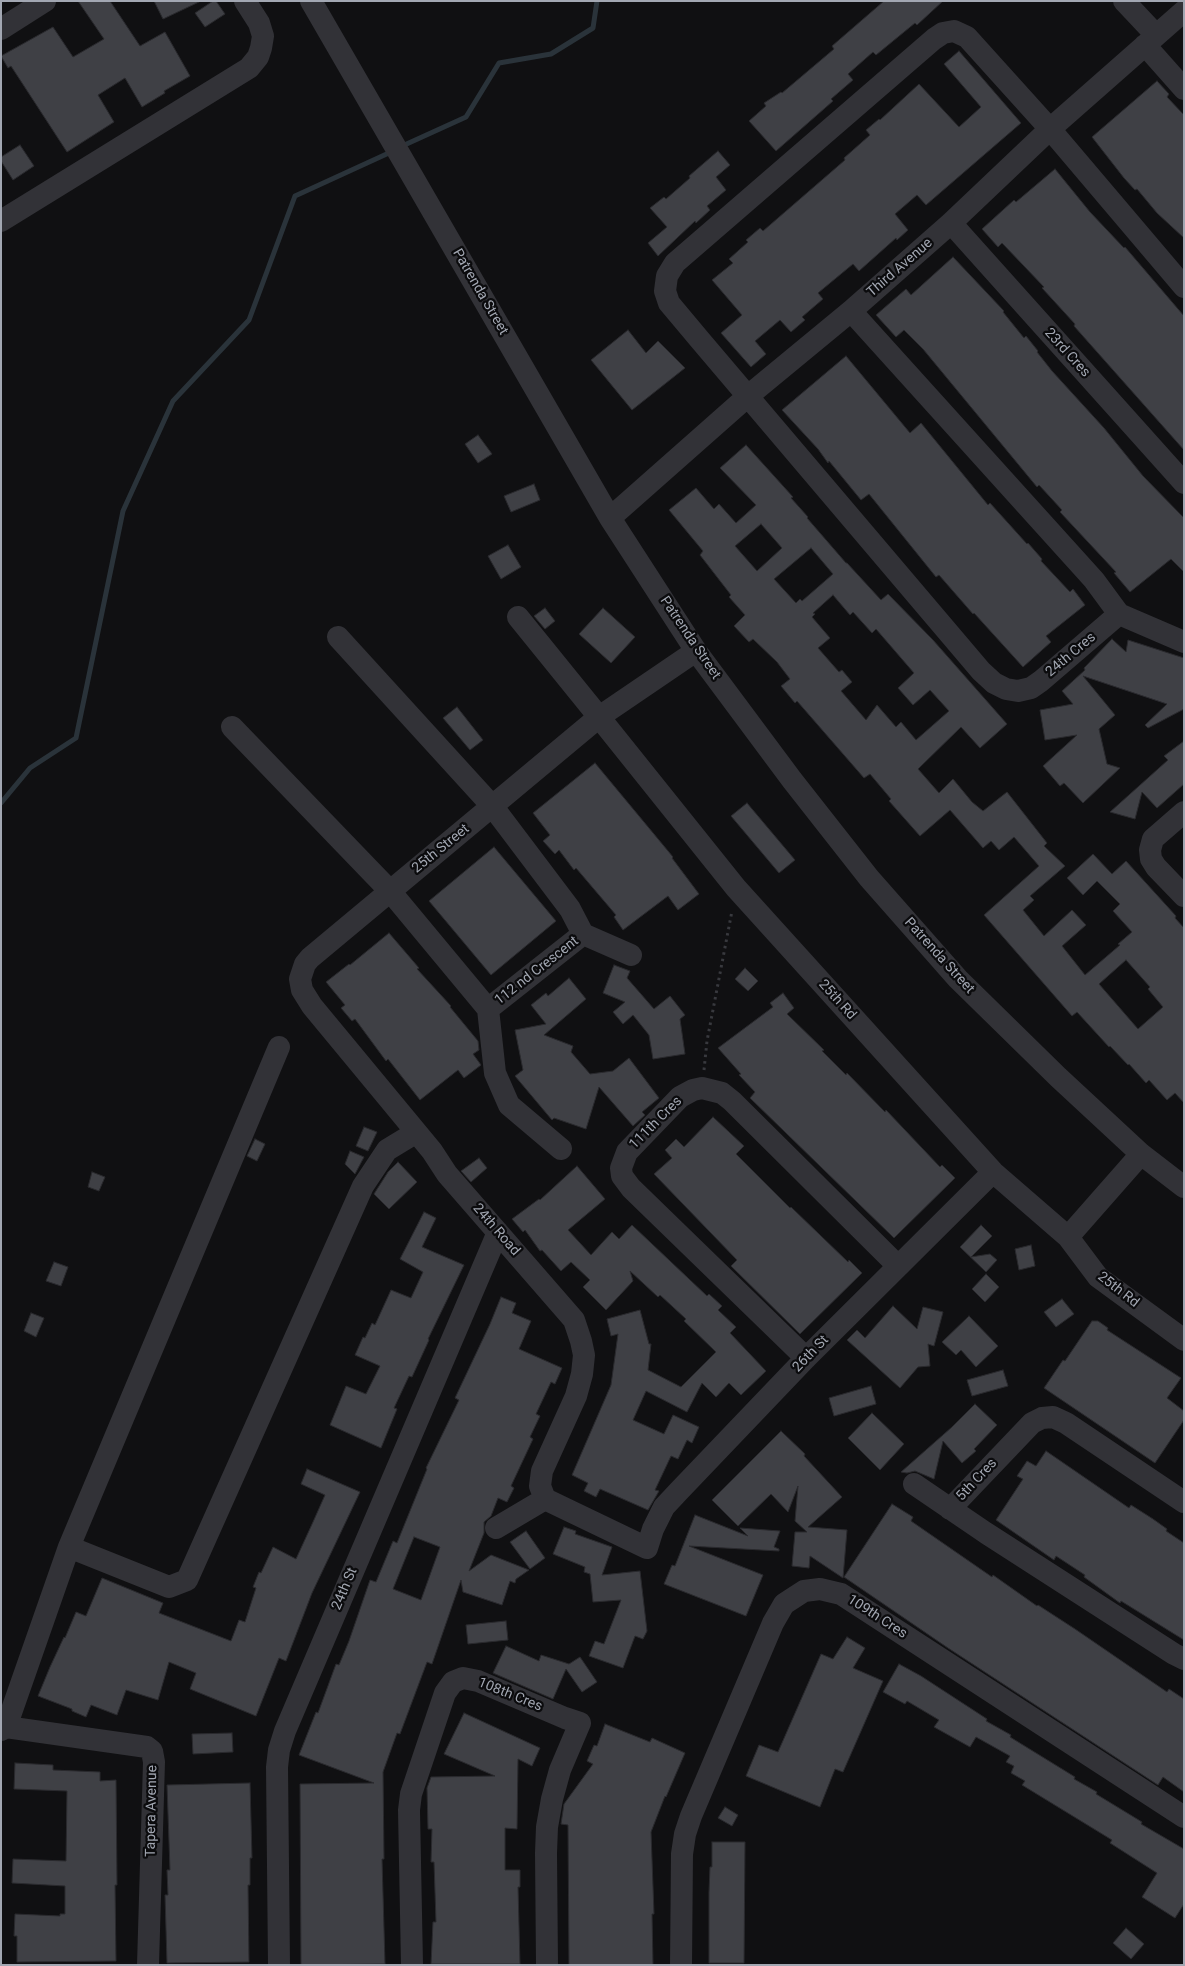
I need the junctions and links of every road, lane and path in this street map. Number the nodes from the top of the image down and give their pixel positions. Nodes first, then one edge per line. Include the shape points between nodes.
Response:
1 (45, 1) edge
2 (245, 1) edge
3 (311, 1) edge
4 (1124, 1) edge
5 (1184, 12) edge
6 (1, 29) edge
7 (1151, 40) junction
8 (1184, 89) edge
9 (1050, 129) junction
10 (1, 221) edge
11 (951, 223) junction
12 (1184, 287) edge
13 (851, 311) junction
14 (748, 396) junction
15 (1184, 483) edge
16 (610, 518) junction
17 (1119, 614) junction
18 (518, 617) dead end
19 (338, 637) dead end
20 (1184, 642) edge
21 (696, 651) junction
22 (599, 717) junction
23 (232, 727) dead end
24 (492, 807) junction
25 (1184, 812) edge
26 (736, 888) junction
27 (390, 891) junction
28 (1184, 896) edge
29 (583, 934) junction
30 (631, 955) dead end
31 (302, 990) joint
32 (488, 1009) junction
33 (279, 1047) dead end
34 (702, 1088) junction
35 (415, 1133) junction
36 (562, 1149) dead end
37 (1141, 1154) junction
38 (993, 1172) junction
39 (1184, 1187) edge
40 (498, 1232) junction
41 (1068, 1237) junction
42 (898, 1266) junction
43 (1184, 1340) edge
44 (806, 1358) junction
45 (914, 1484) dead end
46 (1180, 1492) edge
47 (545, 1499) junction
48 (950, 1510) junction
49 (496, 1528) dead end
50 (69, 1547) junction
51 (1184, 1658) edge
52 (4, 1728) edge
53 (1184, 1817) edge
54 (148, 1965) edge
55 (279, 1965) edge
56 (412, 1965) edge
57 (546, 1965) edge
58 (681, 1965) edge

1 - 6 street
2 - 10 street via 263,36 258,57 249,68
3 - 16 street, Patrenda Street
4 - 7 street
5 - 7 street, Third Avenue
7 - 8 street
7 - 9 street, Third Avenue
9 - 11 street, Third Avenue
9 - 12 street
9 - 14 street, 24th Cres via 967,36 954,31 943,33 675,263 665,284 669,303
11 - 13 street, Third Avenue
11 - 15 street, 23rd Cres
13 - 14 street, Third Avenue
13 - 17 street via 1087,573
14 - 16 street, Third Avenue
14 - 17 street, 24th Cres via 994,683 1006,690 1031,688
16 - 21 street, Patrenda Street
17 - 20 street
18 - 22 street, 25th Rd
19 - 24 street, 112 nd Crescent
21 - 22 street
21 - 37 street, Patrenda Street via 881,892 958,979
22 - 24 street, 25th Street
22 - 26 street, 25th Rd
23 - 27 street, 112 nd Crescent
24 - 27 street, 25th Street
24 - 29 street, 112 nd Crescent via 570,910
25 - 28 street via 1153,839 1150,850 1156,867
26 - 34 path via 707,1041
26 - 38 street, 25th Rd
27 - 31 street, 25th Street via 310,958 301,971
27 - 32 street, 112 nd Crescent
29 - 30 street
29 - 32 street, 112 nd Crescent
31 - 35 street, 24th Road
32 - 36 street via 495,1072 509,1105
33 - 50 street
34 - 42 street via 722,1093 732,1101
34 - 44 street, 111th Cres via 680,1097 627,1152 620,1168 622,1176
35 - 40 street, 24th Road
35 - 50 street via 387,1150 363,1186 187,1580 170,1587
37 - 39 street, Patrenda Street
37 - 41 street
38 - 41 street, 25th Rd
38 - 42 street, 26th St
40 - 47 street, 24th Road via 574,1320 584,1355 576,1396 542,1471 541,1494
40 - 55 street, 24th St via 284,1731 278,1767
41 - 43 street, 25th Rd via 1098,1276
42 - 44 street, 26th St
44 - 47 street, 26th St via 664,1508 647,1548
45 - 48 street
46 - 48 street, 5th Cres via 1066,1423 1048,1417 1032,1423
47 - 49 street
48 - 51 street, 5th Cres
50 - 52 street
52 - 54 street, Tapera Avenue via 147,1747 152,1751
53 - 58 street, 109th Cres via 841,1594 820,1589 804,1591 784,1604 772,1623 685,1834
56 - 57 street, 108th Cres via 411,1794 446,1693 453,1682 464,1678 580,1723 560,1770 547,1827

